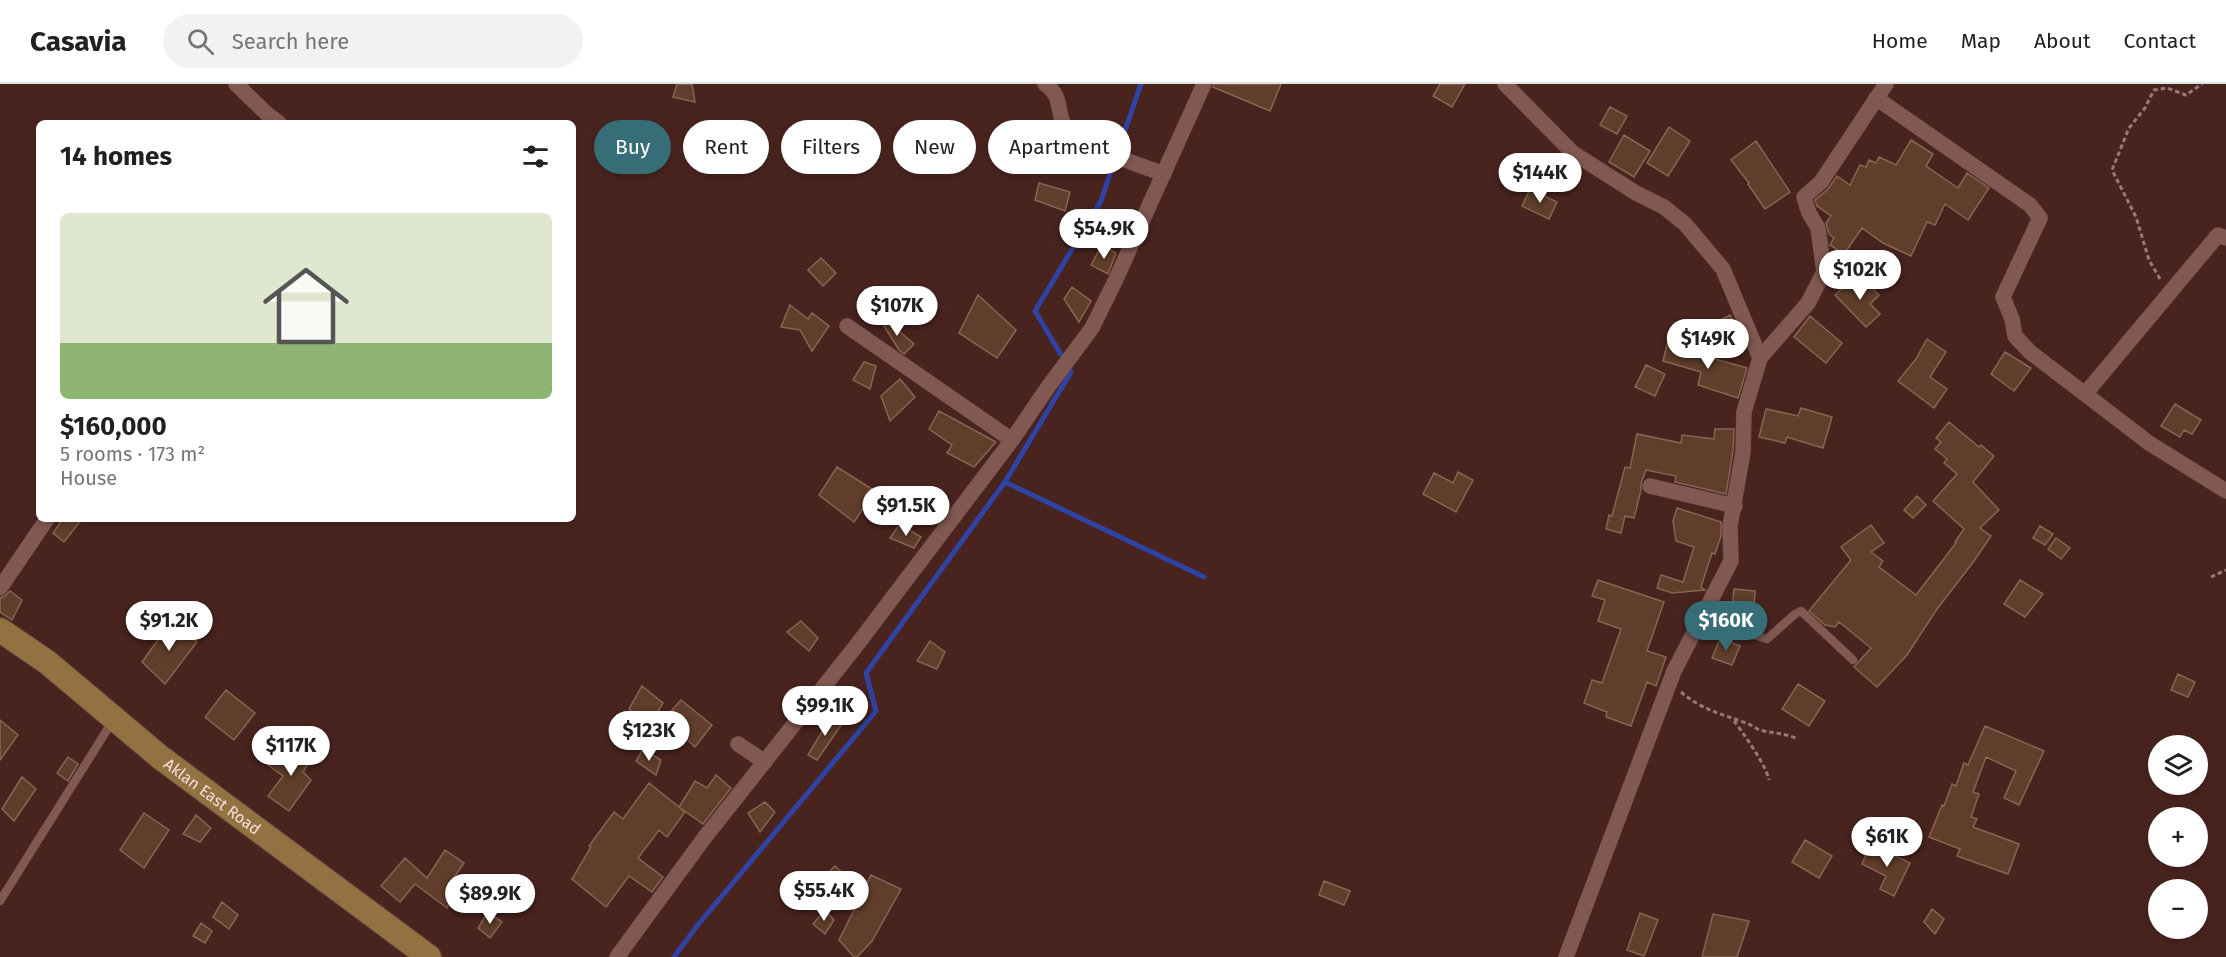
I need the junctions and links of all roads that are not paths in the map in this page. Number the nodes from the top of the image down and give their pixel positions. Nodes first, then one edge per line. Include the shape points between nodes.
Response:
1 (236, 84) edge
2 (1045, 84) edge
3 (1204, 84) edge
4 (1505, 84) edge
5 (1886, 84) edge
6 (1876, 98) junction
7 (275, 120) edge
8 (1164, 174) junction
9 (2226, 238) edge
10 (847, 326) dead end
11 (1760, 357) junction
12 (2085, 394) junction
13 (1012, 440) junction
14 (1650, 486) dead end
15 (2226, 491) edge
16 (1735, 506) junction
17 (45, 522) edge
18 (0, 588) edge
19 (1702, 618) junction
20 (0, 630) edge
21 (1853, 660) dead end
22 (114, 718) junction
23 (738, 744) dead end
24 (765, 762) junction
25 (0, 901) edge
26 (429, 957) edge
27 (617, 957) edge
28 (1566, 957) edge

1 - 7 street
2 - 8 street via 1060,104 1064,126 1079,141
3 - 8 street
4 - 11 street via 1573,153 1664,207 1685,224 1723,269
5 - 6 street
6 - 11 street via 1821,182 1804,197 1818,228 1824,272 1808,303
6 - 12 street via 2030,205 2040,218 2003,297 2015,336
8 - 13 street via 1092,328
9 - 12 street via 2218,235
10 - 13 street
11 - 16 street via 1744,412
12 - 15 street via 2149,443
13 - 24 street
14 - 16 street
16 - 19 street via 1730,526 1731,561
17 - 18 street
19 - 21 lane via 1767,639 1801,611
19 - 28 street via 1673,675
20 - 22 main road, Aklan East Road via 47,662
22 - 25 lane
22 - 26 main road, Aklan East Road via 160,757
23 - 24 street
24 - 27 street

